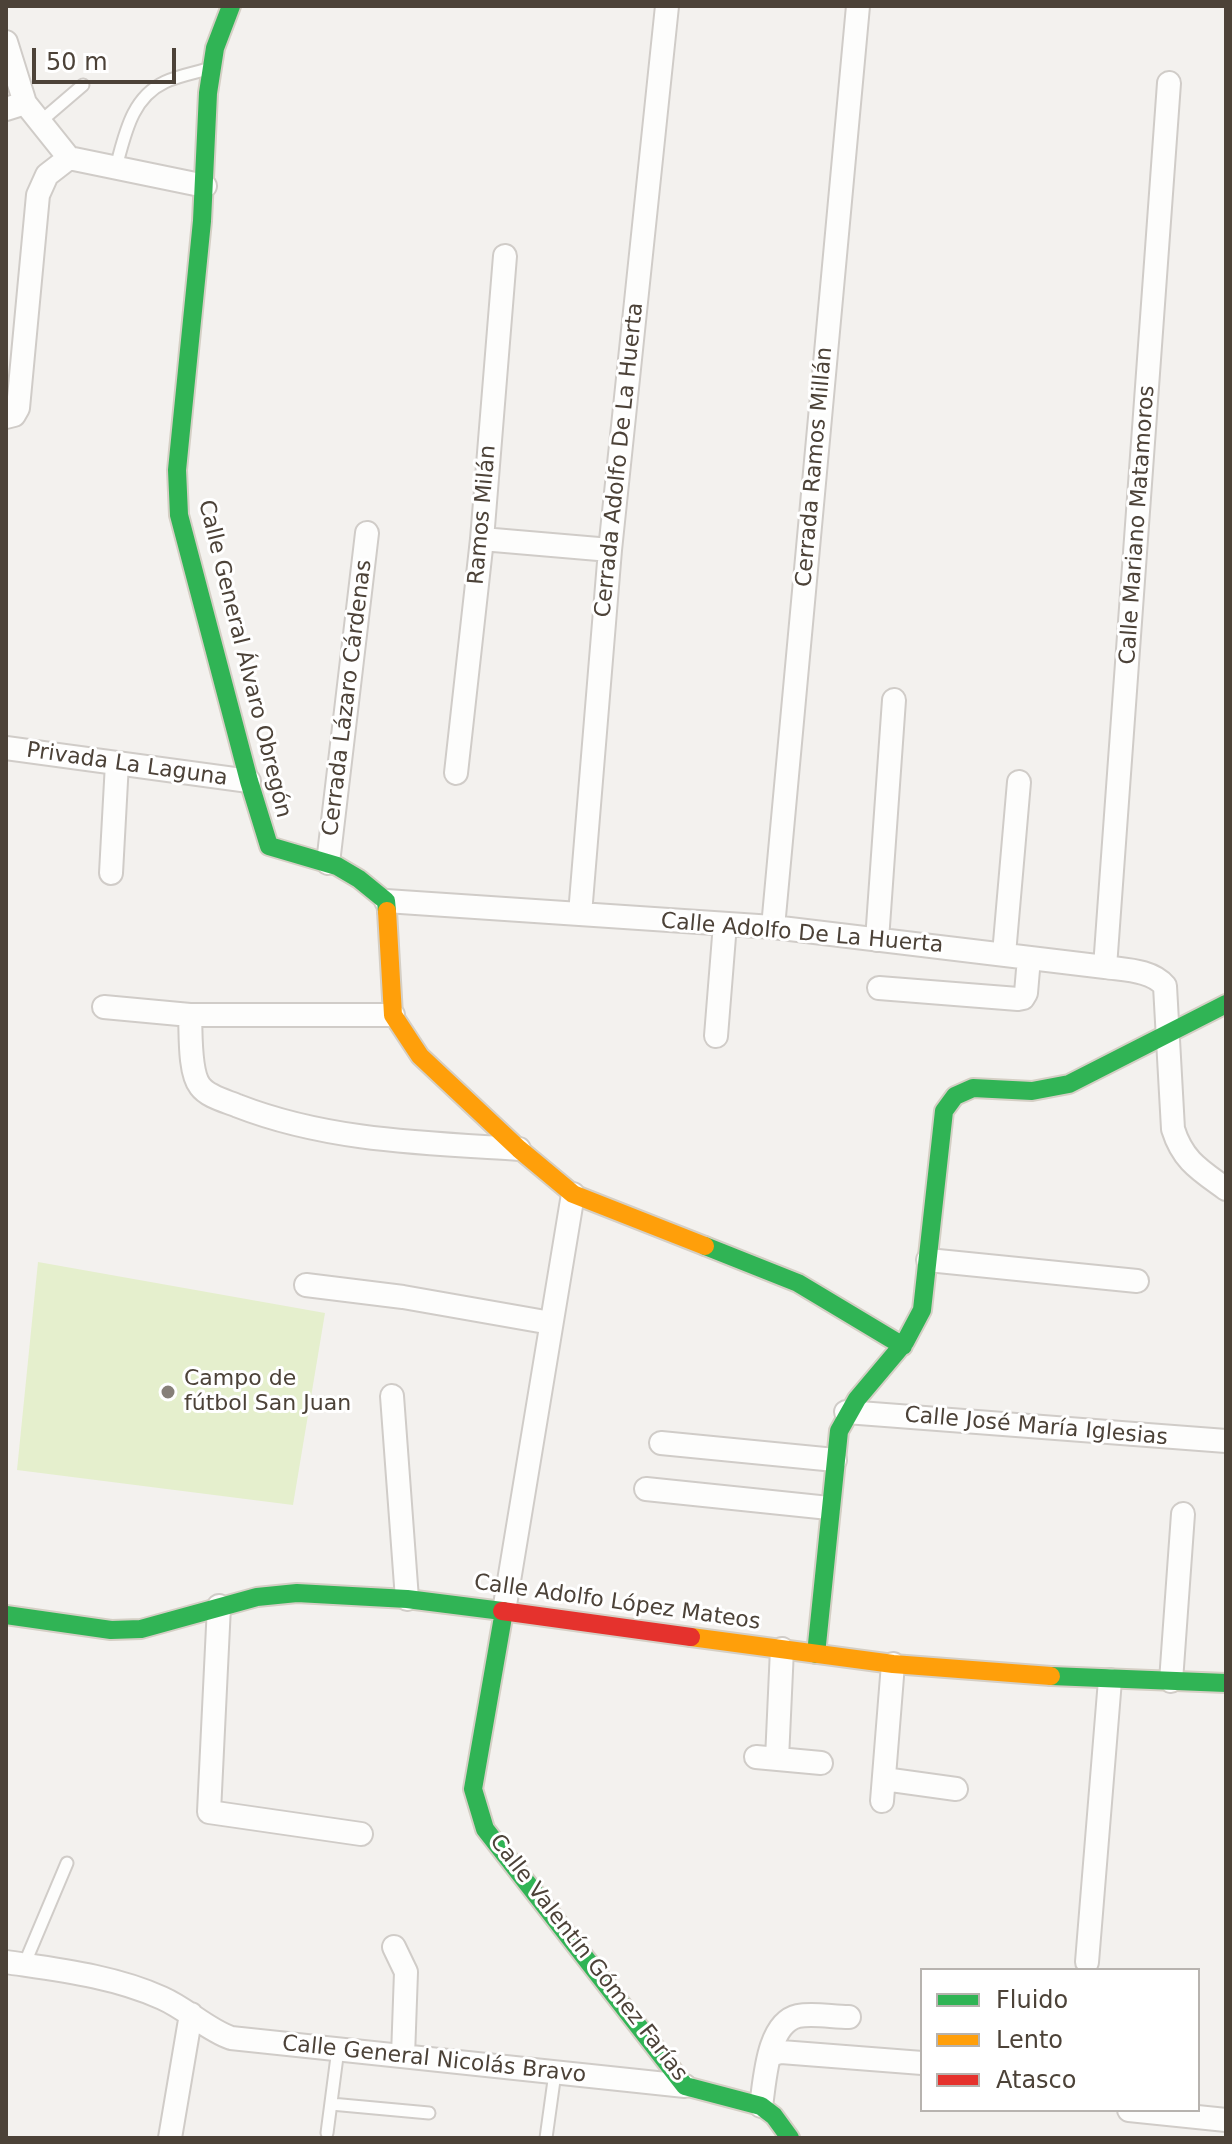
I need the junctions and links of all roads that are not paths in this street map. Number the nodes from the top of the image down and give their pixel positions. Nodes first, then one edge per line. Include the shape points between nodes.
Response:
1 (231, 6) edge
2 (667, 6) edge
3 (858, 6) edge
4 (6, 42) edge
5 (211, 68) junction
6 (1169, 83) dead end
7 (83, 85) dead end
8 (16, 106) edge
9 (41, 121) junction
10 (69, 158) junction
11 (116, 167) junction
12 (205, 186) junction
13 (505, 256) dead end
14 (6, 417) edge
15 (367, 533) dead end
16 (482, 539) junction
17 (610, 550) junction
18 (894, 700) dead end
19 (6, 748) edge
20 (117, 763) junction
21 (456, 773) dead end
22 (249, 781) junction
23 (1019, 782) dead end
24 (328, 863) junction
25 (111, 873) dead end
26 (386, 901) junction
27 (580, 914) junction
28 (725, 924) junction
29 (773, 927) junction
30 (877, 940) junction
31 (1004, 954) junction
32 (1029, 958) junction
33 (1105, 967) junction
34 (879, 988) dead end
35 (1226, 1004) edge
36 (104, 1007) dead end
37 (190, 1015) junction
38 (393, 1015) junction
39 (1168, 1033) junction
40 (716, 1036) dead end
41 (519, 1149) junction
42 (1226, 1189) edge
43 (573, 1194) junction
44 (928, 1260) junction
45 (1137, 1281) dead end
46 (306, 1285) dead end
47 (551, 1323) junction
48 (903, 1346) junction
49 (392, 1396) dead end
50 (846, 1412) junction
51 (1226, 1441) edge
52 (661, 1443) dead end
53 (835, 1460) junction
54 (646, 1489) dead end
55 (829, 1508) junction
56 (1183, 1514) dead end
57 (407, 1599) junction
58 (219, 1606) junction
59 (504, 1611) junction
60 (6, 1615) edge
61 (782, 1649) junction
62 (816, 1654) junction
63 (893, 1664) junction
64 (1110, 1680) junction
65 (1171, 1681) junction
66 (1226, 1683) edge
67 (821, 1763) dead end
68 (956, 1789) dead end
69 (361, 1834) dead end
70 (67, 1863) dead end
71 (394, 1947) dead end
72 (1087, 1962) dead end
73 (15, 1963) edge
74 (191, 2014) junction
75 (849, 2017) dead end
76 (338, 2049) junction
77 (770, 2055) junction
78 (403, 2056) junction
79 (920, 2063) edge
80 (555, 2073) junction
81 (685, 2086) junction
82 (331, 2104) junction
83 (761, 2106) junction
84 (1148, 2112) edge
85 (429, 2113) dead end
86 (1226, 2120) edge
87 (327, 2133) dead end
88 (170, 2138) edge
89 (546, 2138) edge
90 (790, 2138) edge

1 - 5 street, Calle General Álvaro Obregón
2 - 17 street, Cerrada Adolfo De La Huerta
3 - 29 street, Cerrada Ramos Millán
4 - 8 street
5 - 11 lane via 164,82 144,97 128,121
5 - 12 street, Calle General Álvaro Obregón
6 - 33 street, Calle Mariano Matamoros
7 - 9 lane
8 - 9 street
9 - 10 street
10 - 11 street
10 - 14 street via 47,175 38,195 18,408
11 - 12 street
12 - 22 street, Calle General Álvaro Obregón via 177,470 179,515
13 - 16 street, Ramos Milán
15 - 24 street, Cerrada Lázaro Cárdenas
16 - 17 street
16 - 21 street, Ramos Milán
17 - 27 street, Cerrada Adolfo De La Huerta
18 - 30 street
19 - 20 street, Privada La Laguna
20 - 22 street, Privada La Laguna
20 - 25 street
22 - 24 street, Calle General Álvaro Obregón via 269,846
23 - 31 street
24 - 26 street, Calle General Álvaro Obregón via 356,876
26 - 27 street, Calle Adolfo De La Huerta
26 - 38 street
27 - 28 street, Calle Adolfo De La Huerta
28 - 29 street, Calle Adolfo De La Huerta
28 - 40 street
29 - 30 street, Calle Adolfo De La Huerta
30 - 31 street, Calle Adolfo De La Huerta
31 - 32 street, Calle Adolfo De La Huerta
32 - 33 street, Calle Adolfo De La Huerta
32 - 34 street via 1023,998
33 - 39 street, Calle Adolfo De La Huerta via 1159,979 1165,986
35 - 39 street
36 - 37 street
37 - 38 street
37 - 41 street via 196,1079 215,1097 277,1121 377,1140
38 - 41 street via 420,1056
39 - 42 street via 1178,1148
39 - 44 street via 1069,1084 1032,1091 973,1088 955,1096 944,1111
41 - 43 street
43 - 47 street, Calle Valentín Gómez Farías
43 - 48 street via 798,1283
44 - 45 street
44 - 48 street via 922,1310
46 - 47 street
47 - 59 street, Calle Valentín Gómez Farías
48 - 50 street
49 - 57 street
50 - 51 street, Calle José María Iglesias
50 - 53 street
52 - 53 street
53 - 55 street
54 - 55 street
55 - 62 street
56 - 65 street
57 - 58 street, Calle Adolfo López Mateos via 297,1593
57 - 59 street, Calle Adolfo López Mateos
58 - 60 street, Calle Adolfo López Mateos via 141,1629 111,1630
58 - 69 street via 209,1812
59 - 61 street, Calle Adolfo López Mateos
59 - 81 street, Calle Valentín Gómez Farías via 473,1789 477,1809 485,1829
61 - 62 street, Calle Adolfo López Mateos
61 - 67 street via 766,1758
62 - 63 street, Calle Adolfo López Mateos
63 - 64 street, Calle Adolfo López Mateos
63 - 68 street via 883,1790
64 - 65 street, Calle Adolfo López Mateos
64 - 72 street
65 - 66 street, Calle Adolfo López Mateos
70 - 73 lane
71 - 78 street via 406,1972
73 - 74 street, Calle General Nicolás Bravo via 103,1978 163,1998
74 - 76 street, Calle General Nicolás Bravo via 231,2038
74 - 88 street
75 - 77 street via 798,2016 785,2021
76 - 78 street, Calle General Nicolás Bravo
76 - 82 lane
77 - 79 street
77 - 83 street
78 - 80 street, Calle General Nicolás Bravo
80 - 81 street, Calle General Nicolás Bravo
80 - 89 lane
81 - 83 street, Calle Valentín Gómez Farías
82 - 85 lane
82 - 87 lane
83 - 90 street
84 - 86 street

